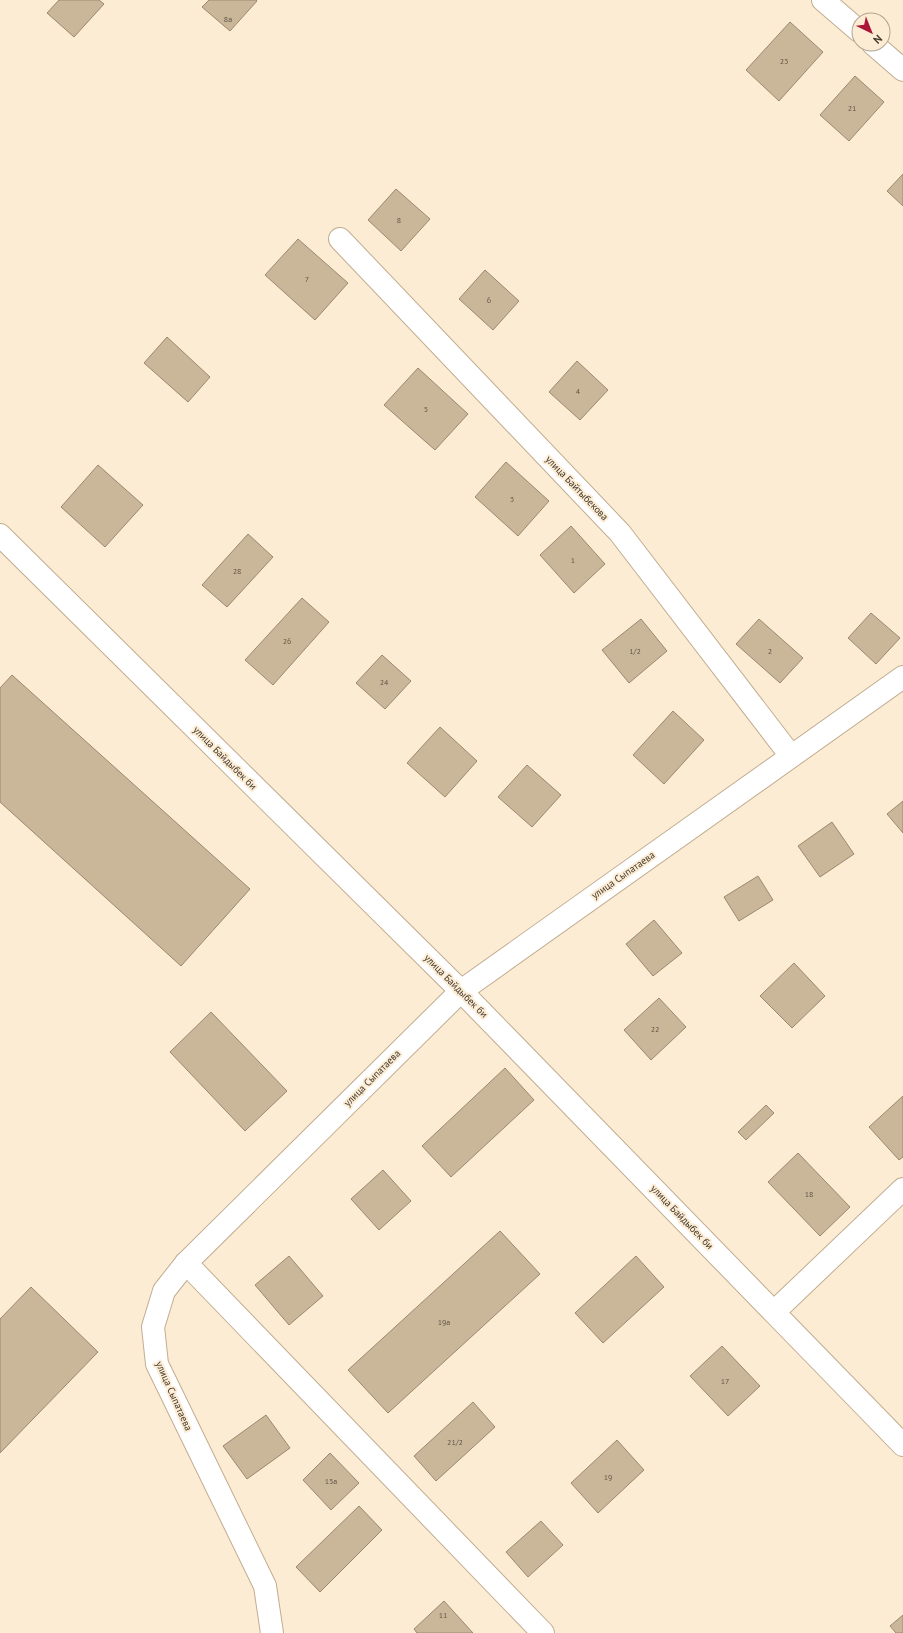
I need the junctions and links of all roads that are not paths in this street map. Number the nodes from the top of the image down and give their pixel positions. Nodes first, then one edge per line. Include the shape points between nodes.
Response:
1 (823, 0) edge
2 (851, 24) edge
3 (882, 52) edge
4 (903, 70) edge
5 (340, 239) dead end
6 (0, 535) edge
7 (903, 677) edge
8 (791, 756) junction
9 (461, 991) junction
10 (903, 1189) edge
11 (186, 1263) junction
12 (774, 1312) junction
13 (903, 1445) edge
14 (272, 1633) edge
15 (543, 1633) edge

1 - 2 street
3 - 4 street
5 - 8 street, улица Байтыбекова via 620,533
6 - 9 street, улица Байдыбек би
7 - 8 street, улица Сыпатаева
8 - 9 street, улица Сыпатаева
9 - 11 street, улица Сыпатаева
9 - 12 street, улица Байдыбек би
10 - 12 street
11 - 14 street, улица Сыпатаева via 164,1291 153,1327 157,1364 265,1586
11 - 15 street
12 - 13 street, улица Байдыбек би

